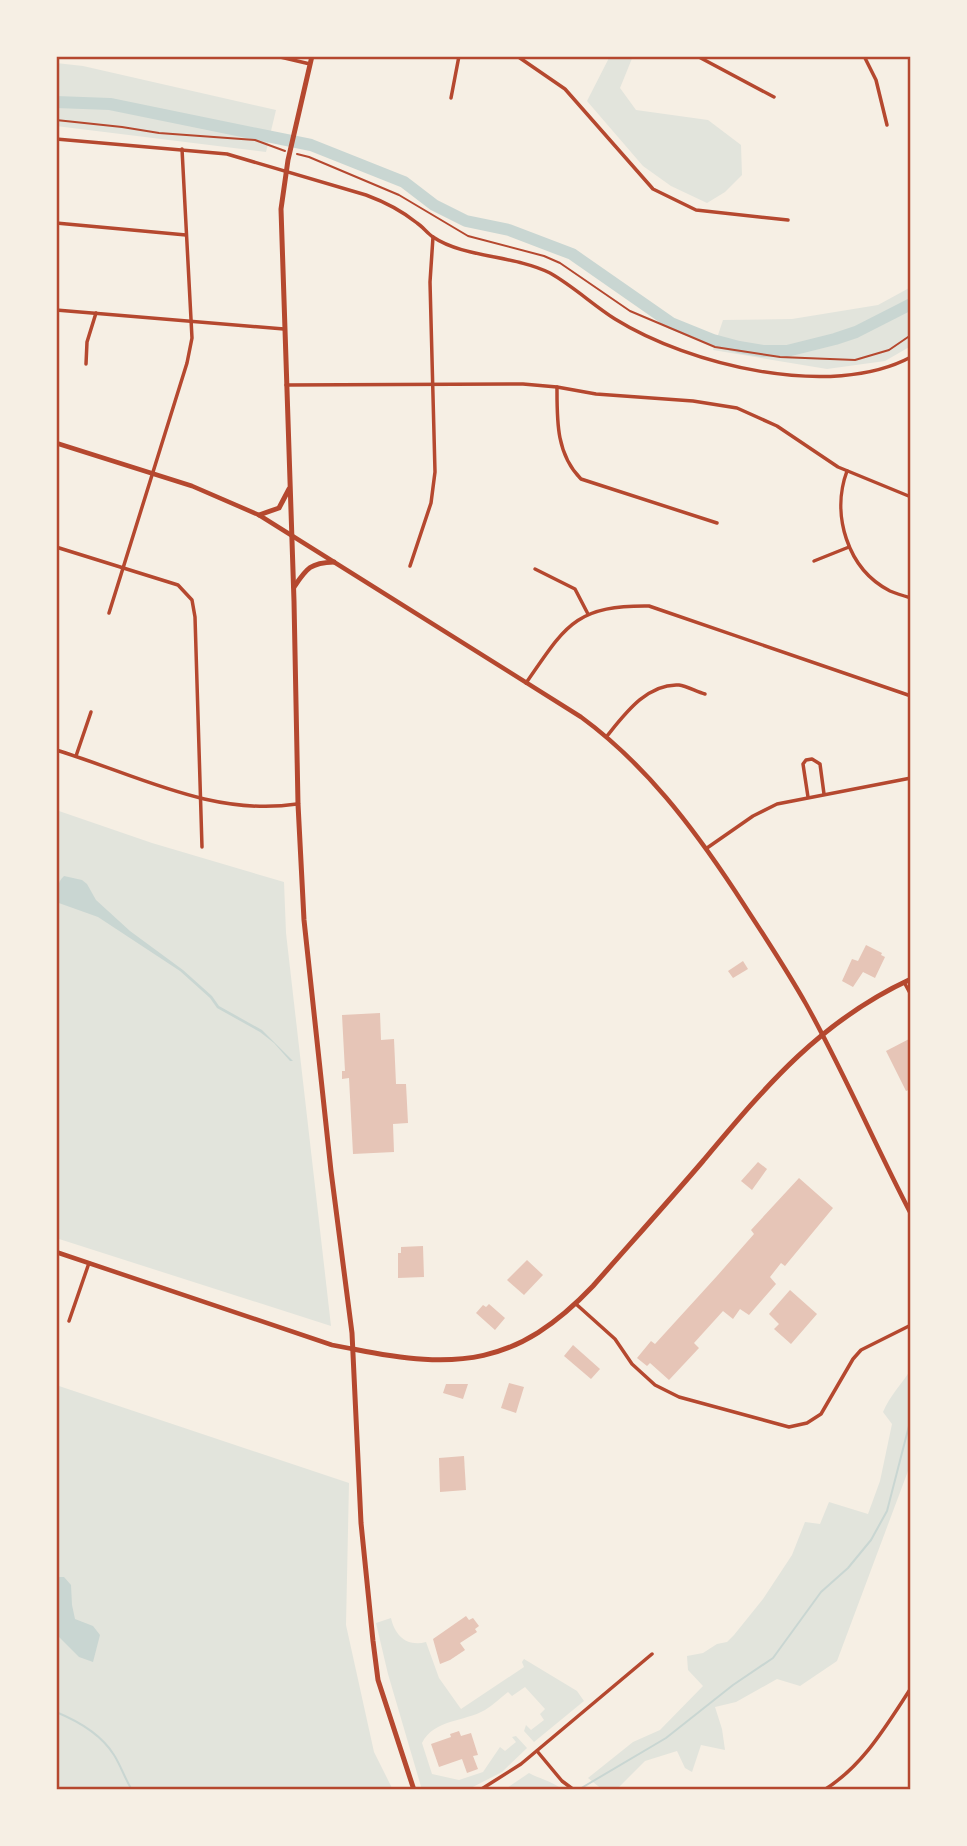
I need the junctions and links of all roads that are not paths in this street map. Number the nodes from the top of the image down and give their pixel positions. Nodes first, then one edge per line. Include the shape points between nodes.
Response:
1 (276, 56) edge
2 (312, 56) edge
3 (459, 56) edge
4 (517, 56) edge
5 (697, 56) edge
6 (864, 56) edge
7 (310, 64) junction
8 (774, 97) dead end
9 (451, 98) dead end
10 (887, 125) dead end
11 (56, 139) edge
12 (182, 149) junction
13 (286, 170) junction
14 (788, 220) dead end
15 (56, 223) edge
16 (186, 234) junction
17 (433, 237) junction
18 (56, 310) edge
19 (96, 313) junction
20 (190, 321) junction
21 (285, 330) junction
22 (911, 356) edge
23 (86, 364) dead end
24 (286, 385) junction
25 (433, 386) junction
26 (557, 387) junction
27 (56, 443) edge
28 (847, 471) junction
29 (152, 474) junction
30 (290, 486) junction
31 (911, 497) edge
32 (259, 516) junction
33 (717, 523) dead end
34 (292, 536) junction
35 (56, 547) edge
36 (849, 547) junction
37 (814, 561) dead end
38 (334, 562) junction
39 (410, 566) dead end
40 (124, 568) junction
41 (534, 569) dead end
42 (294, 587) junction
43 (911, 598) edge
44 (109, 613) dead end
45 (588, 614) junction
46 (526, 683) junction
47 (705, 694) dead end
48 (911, 696) edge
49 (91, 712) dead end
50 (607, 736) junction
51 (56, 750) edge
52 (76, 756) junction
53 (911, 778) edge
54 (824, 794) junction
55 (808, 797) junction
56 (200, 800) junction
57 (298, 804) junction
58 (202, 847) dead end
59 (707, 848) junction
60 (911, 979) edge
61 (904, 982) junction
62 (911, 995) edge
63 (821, 1035) junction
64 (911, 1214) edge
65 (56, 1252) edge
66 (89, 1263) junction
67 (576, 1304) junction
68 (69, 1321) dead end
69 (911, 1325) edge
70 (353, 1349) junction
71 (652, 1654) dead end
72 (911, 1688) edge
73 (537, 1751) junction
74 (414, 1790) edge
75 (480, 1790) edge
76 (574, 1790) edge
77 (824, 1790) edge

1 - 7 street
2 - 7 main road
3 - 9 street
4 - 14 street via 565,89 653,189 696,209
5 - 8 street
6 - 10 street via 876,80
7 - 13 main road
11 - 12 street
12 - 13 street via 227,154
12 - 16 street
13 - 17 street via 388,203
13 - 21 main road via 281,209
15 - 16 street
16 - 20 street
17 - 22 street via 550,274 640,333 717,362 827,378 886,368
17 - 25 street
18 - 19 street
19 - 20 street
19 - 23 street
20 - 21 street
20 - 29 street via 187,363
21 - 24 main road
24 - 25 street
24 - 30 main road
25 - 26 street
25 - 39 street via 433,492
26 - 28 street via 737,408 777,426
26 - 33 street via 560,441 572,470 581,478
27 - 29 street
28 - 31 street
28 - 36 street via 839,508
29 - 32 street via 211,493
29 - 40 street
30 - 32 main road via 279,508
30 - 34 main road
32 - 34 street
34 - 38 street
34 - 42 main road
35 - 40 street
36 - 37 street
36 - 43 street via 874,580
38 - 42 main road via 313,565
38 - 46 street
40 - 44 street
40 - 56 street via 178,585 192,600
41 - 45 street via 575,589
42 - 57 main road
45 - 46 street via 560,634
45 - 48 street via 619,606 649,606
46 - 50 street
47 - 50 street via 679,685 665,687 629,708
49 - 52 street
50 - 59 street via 649,776
51 - 52 street
52 - 56 street
53 - 54 street
54 - 55 street
54 - 55 street via 820,764 806,760
55 - 59 street via 777,804 753,816
56 - 57 street via 237,806
56 - 58 street
57 - 70 main road via 304,920
59 - 63 street
60 - 61 main road
61 - 62 street
61 - 63 main road
63 - 64 street
63 - 67 main road via 759,1093
65 - 66 street
66 - 68 street
66 - 70 street
67 - 69 street via 655,1385 679,1397 789,1427 807,1423 821,1413 861,1350
67 - 70 main road via 521,1343 479,1357 441,1360
70 - 74 main road via 361,1523 373,1641 379,1680
71 - 73 street
72 - 77 street via 869,1751
73 - 75 street
73 - 76 street

